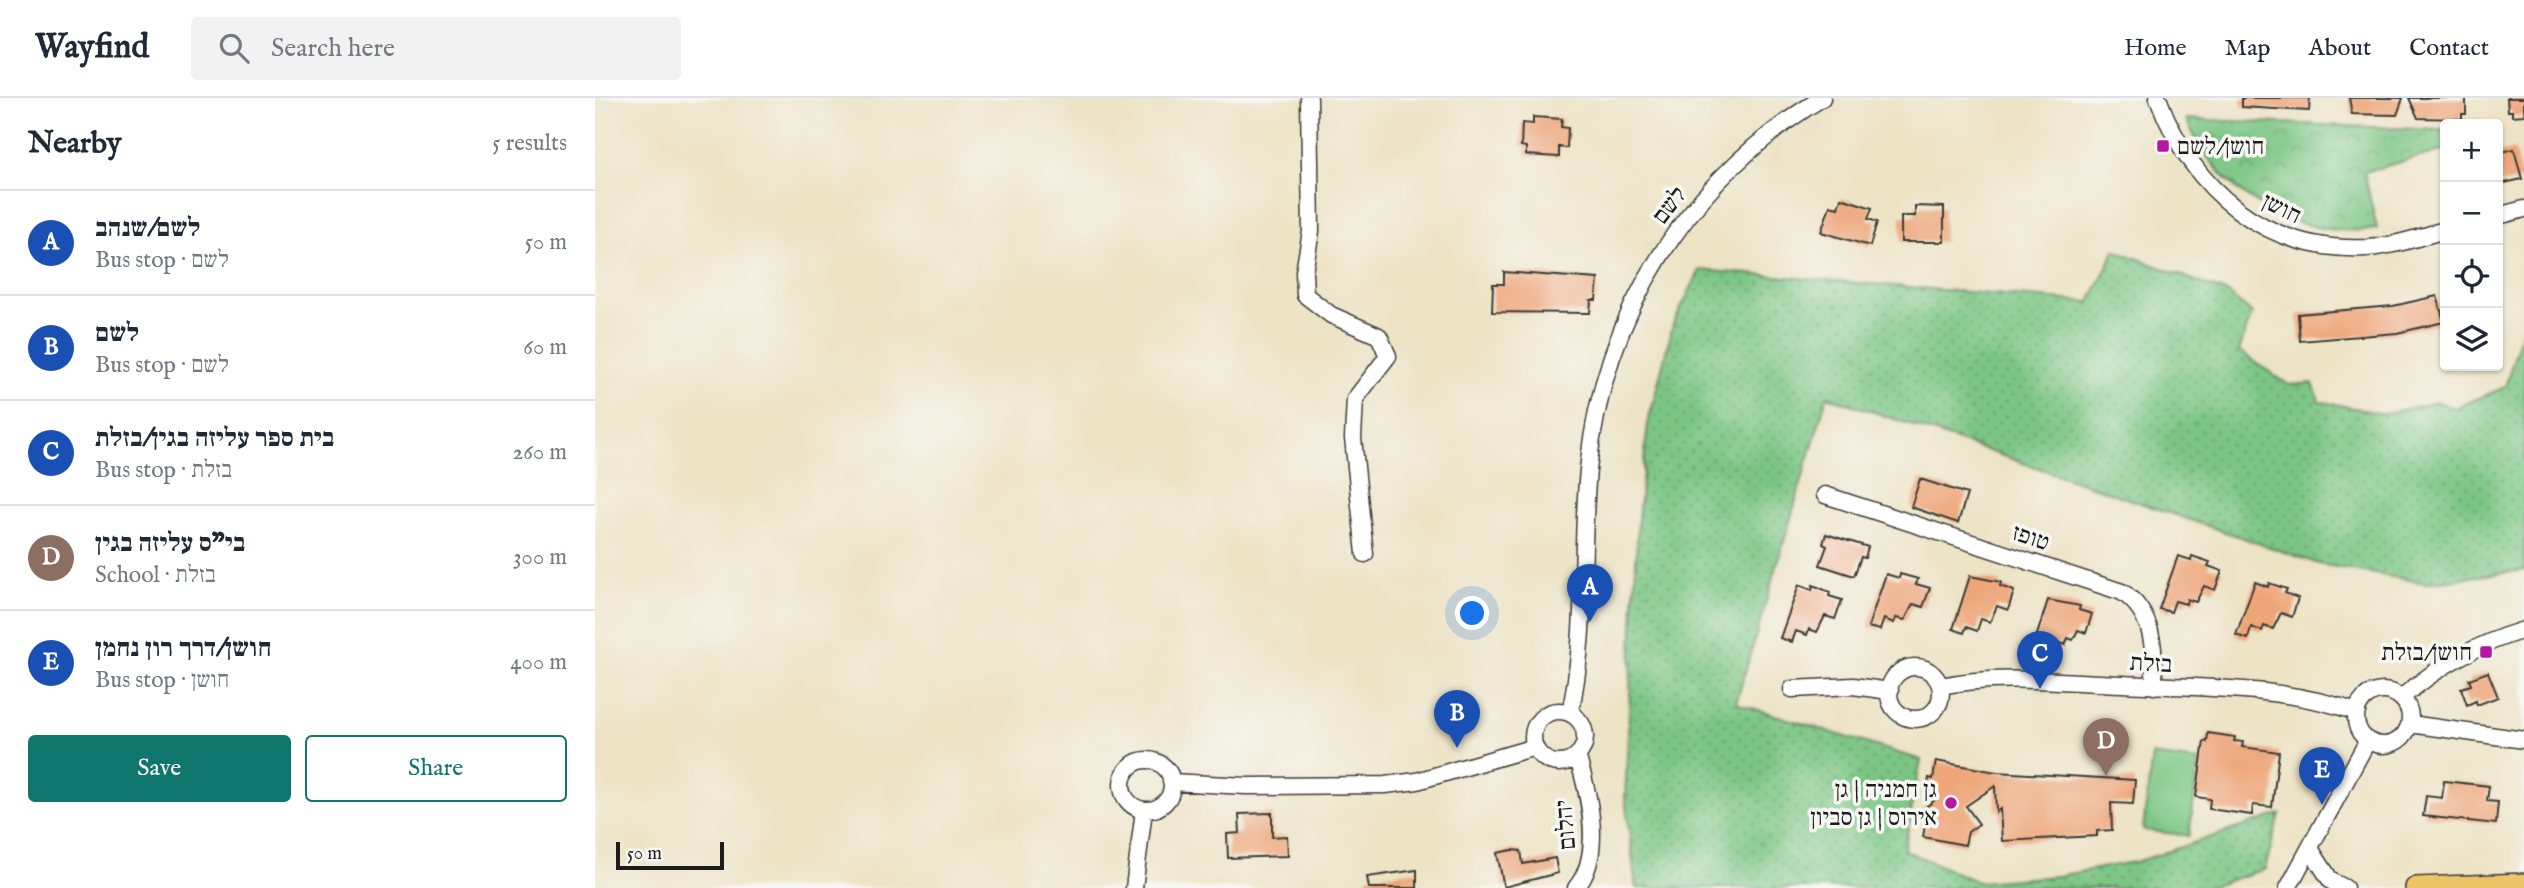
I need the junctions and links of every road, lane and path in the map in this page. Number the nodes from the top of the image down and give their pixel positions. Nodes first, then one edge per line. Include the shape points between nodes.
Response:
1 (1309, 98) edge
2 (1822, 98) edge
3 (2158, 98) edge
4 (2524, 209) edge
5 (2503, 215) edge
6 (2440, 231) edge
7 (1825, 495) dead end
8 (1366, 554) dead end
9 (2524, 630) edge
10 (1940, 686) junction
11 (2154, 686) junction
12 (1792, 689) dead end
13 (1890, 691) junction
14 (2401, 698) junction
15 (2357, 712) junction
16 (1570, 713) junction
17 (2410, 724) junction
18 (2368, 740) junction
19 (2524, 740) edge
20 (1535, 747) junction
21 (1577, 755) junction
22 (1171, 782) junction
23 (1144, 810) junction
24 (2311, 850) junction
25 (2524, 884) edge
26 (1134, 888) edge
27 (1576, 888) edge
28 (2288, 888) edge
29 (2345, 888) edge
30 (2416, 888) edge

1 - 8 street via 1311,231 1305,295 1331,315 1379,336 1388,356 1355,399 1353,438
2 - 16 street, לשם via 1763,138 1702,198 1666,247 1625,319 1593,426 1583,639
3 - 6 street, חושן via 2187,157 2209,186 2230,205 2275,232 2311,244 2369,248
4 - 5 street
7 - 11 street, טופז via 2122,592 2147,621 2154,653
9 - 14 street via 2453,659
10 - 11 street, בזלת via 1998,678
10 - 13 street via 1935,675 1918,667 1898,674
10 - 13 street via 1940,702 1933,713 1915,719 1898,712
11 - 15 street, בזלת via 2282,694
12 - 13 street via 1853,686
14 - 15 street via 2378,692 2364,699
14 - 17 street via 2409,709
15 - 18 street via 2358,728
16 - 20 street via 1552,711 1541,717 1534,730
16 - 21 street via 1584,729 1583,748
17 - 18 street via 2396,741 2382,745
17 - 19 street
18 - 24 street
20 - 21 street via 1547,760 1559,763
20 - 22 street via 1417,781 1384,785
21 - 27 street, יהלום via 1586,795 1591,858
22 - 23 street via 1166,801
22 - 23 street via 1167,771 1153,761 1134,763 1126,770 1122,789 1126,799
23 - 26 street
24 - 28 street
24 - 29 street via 2332,881
25 - 30 main road

